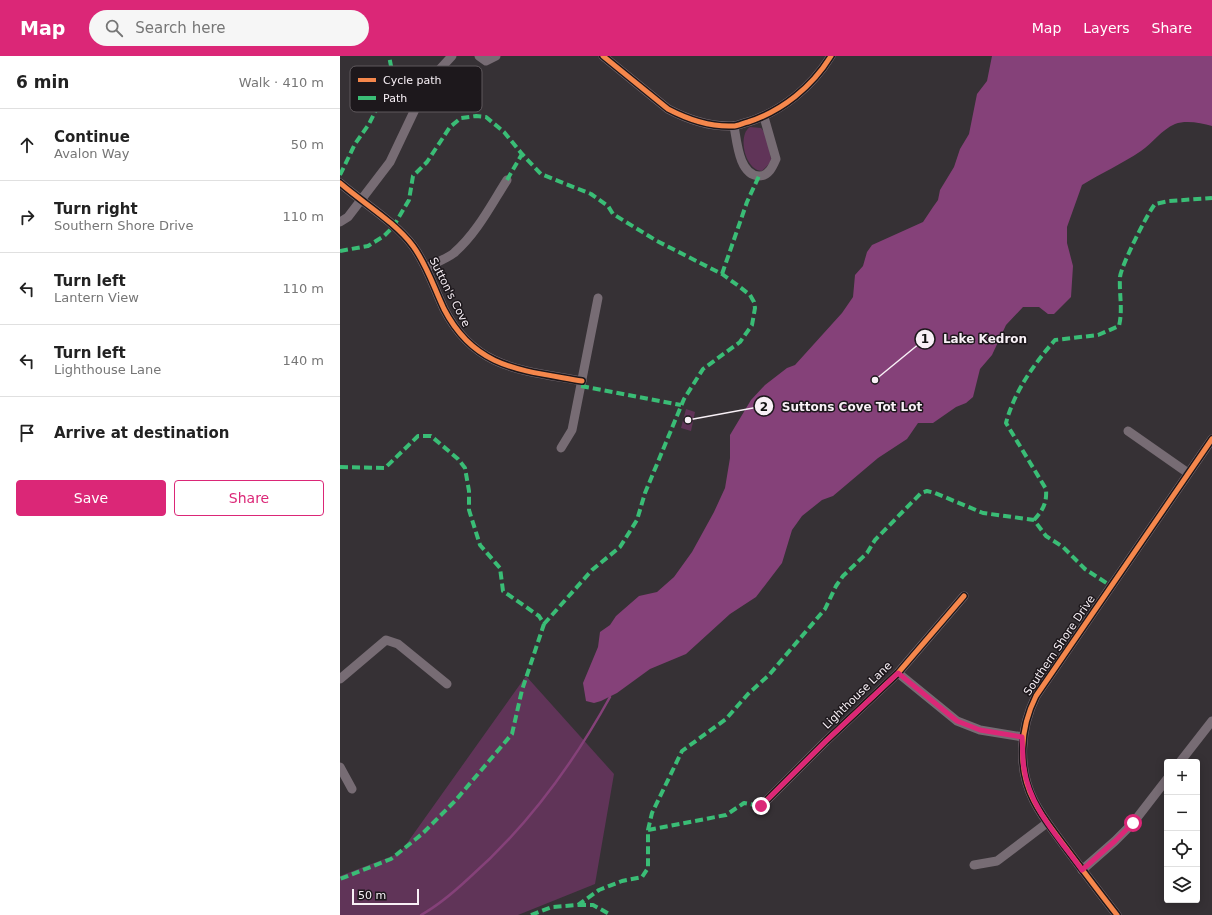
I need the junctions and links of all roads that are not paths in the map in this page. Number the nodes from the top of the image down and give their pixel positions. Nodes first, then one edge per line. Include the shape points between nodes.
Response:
1 (452, 56) edge
2 (479, 56) edge
3 (496, 56) edge
4 (603, 56) edge
5 (830, 56) edge
6 (443, 66) edge
7 (414, 112) edge
8 (764, 116) junction
9 (734, 126) junction
10 (507, 180) dead end
11 (340, 183) edge
12 (361, 201) junction
13 (340, 222) edge
14 (426, 268) junction
15 (598, 298) dead end
16 (582, 381) junction
17 (1128, 431) dead end
18 (1212, 439) edge
19 (561, 448) dead end
20 (1188, 473) junction
21 (964, 596) dead end
22 (898, 673) junction
23 (340, 679) edge
24 (446, 684) dead end
25 (1212, 721) edge
26 (1022, 737) junction
27 (1182, 759) edge
28 (340, 767) edge
29 (1164, 783) edge
30 (352, 789) dead end
31 (761, 806) dead end
32 (1047, 823) junction
33 (974, 866) dead end
34 (1082, 870) junction
35 (1117, 915) edge

1 - 6 street
2 - 3 street via 486,61
4 - 9 street via 680,116
5 - 8 street via 812,80 792,100
7 - 12 street via 390,162
8 - 9 street
8 - 9 street via 776,159 771,170 763,176 746,169 741,160
10 - 14 street via 480,223 463,244 453,254
11 - 12 street, Sutton's Cove
12 - 13 street via 348,218
12 - 14 street, Sutton's Cove via 405,236
14 - 16 street, Sutton's Cove via 454,327 466,342 482,355 508,366
15 - 16 street
16 - 19 street via 572,430
17 - 20 street
18 - 20 street, Southern Shore Drive
20 - 26 street, Southern Shore Drive via 1036,696 1028,712
21 - 22 street, Lighthouse Lane
22 - 26 street via 957,721 980,730
22 - 31 street, Lighthouse Lane
23 - 24 street via 386,640 398,644
25 - 27 street
26 - 32 street, Southern Shore Drive via 1028,786
28 - 30 street
29 - 34 street via 1133,823
32 - 33 street via 998,861
32 - 34 street, Southern Shore Drive
34 - 35 street, Southern Shore Drive

